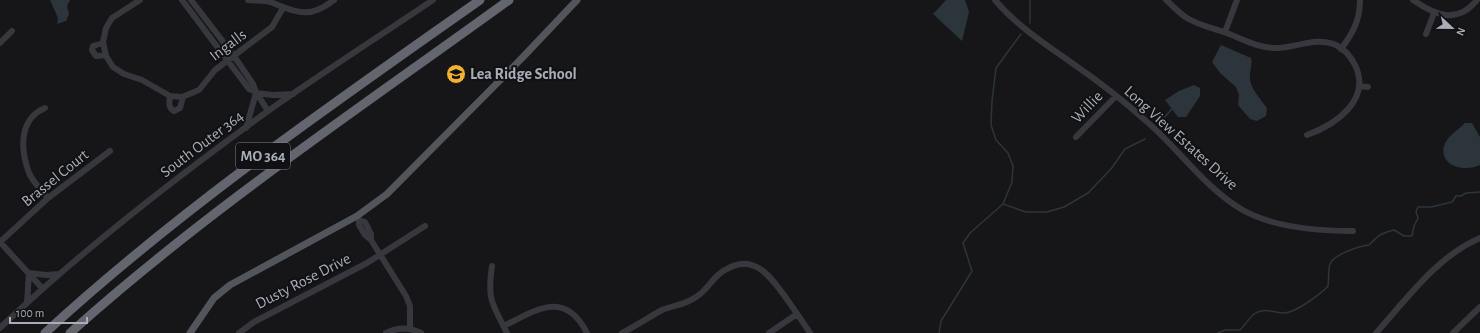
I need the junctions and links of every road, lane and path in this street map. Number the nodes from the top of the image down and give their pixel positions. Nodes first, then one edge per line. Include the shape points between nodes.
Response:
1 (140, 0) edge
2 (182, 0) edge
3 (191, 0) edge
4 (248, 0) edge
5 (334, 0) edge
6 (434, 0) edge
7 (480, 0) edge
8 (509, 0) edge
9 (577, 0) edge
10 (995, 0) edge
11 (1166, 0) edge
12 (1237, 0) edge
13 (1360, 0) edge
14 (1413, 0) edge
15 (1477, 0) edge
16 (283, 8) junction
17 (1434, 13) junction
18 (12, 31) dead end
19 (1225, 32) junction
20 (1426, 34) dead end
21 (0, 43) edge
22 (103, 43) junction
23 (1341, 49) junction
24 (106, 56) junction
25 (234, 56) junction
26 (228, 60) junction
27 (1359, 86) junction
28 (1368, 87) dead end
29 (256, 92) junction
30 (294, 93) junction
31 (170, 96) junction
32 (1116, 96) junction
33 (183, 97) junction
34 (45, 108) dead end
35 (268, 111) junction
36 (246, 128) junction
37 (1307, 135) dead end
38 (1076, 137) dead end
39 (110, 151) dead end
40 (48, 198) junction
41 (358, 218) junction
42 (425, 226) dead end
43 (1353, 231) dead end
44 (1480, 238) edge
45 (0, 242) edge
46 (381, 255) junction
47 (492, 266) dead end
48 (29, 273) junction
49 (60, 274) junction
50 (42, 288) junction
51 (27, 303) junction
52 (1480, 307) edge
53 (797, 314) junction
54 (504, 326) junction
55 (0, 328) edge
56 (410, 329) junction
57 (45, 333) edge
58 (70, 333) edge
59 (190, 333) edge
60 (239, 333) edge
61 (386, 333) edge
62 (421, 333) edge
63 (507, 333) edge
64 (587, 333) edge
65 (622, 333) edge
66 (769, 333) edge
67 (810, 333) edge
68 (1376, 333) edge
69 (1453, 333) edge

1 - 22 street via 112,18 106,28
2 - 26 street
3 - 25 street
4 - 16 street via 268,2
5 - 16 street via 310,12
6 - 30 street, South Outer 364
7 - 57 highway, MO 364 via 214,192 113,273
8 - 58 highway, MO 364 via 218,210
9 - 41 main road via 410,172
10 - 32 street, Long View Estates Drive via 1027,31
11 - 19 street via 1188,19
12 - 19 street
13 - 23 street via 1357,24
14 - 17 street
15 - 17 street via 1458,13 1447,16
16 - 25 street, Ingalls via 272,27
17 - 20 street
18 - 21 street
19 - 23 street via 1259,46 1324,41
22 - 24 street
22 - 24 street via 93,46 92,50 96,56
23 - 27 street via 1356,67
24 - 31 street via 113,67 124,74 142,80
25 - 26 street, Ingalls
25 - 29 street via 254,84
26 - 29 street via 249,89
26 - 33 street, Ingalls via 215,70 199,90
27 - 28 street
27 - 37 street via 1356,98 1345,114 1330,126
29 - 30 street via 273,95
29 - 35 street
29 - 36 street
30 - 35 street, South Outer 364
31 - 33 street
31 - 33 street, Ingalls via 168,104 174,111 180,108
32 - 38 street, Willie
32 - 43 street, Long View Estates Drive via 1147,121 1216,191 1242,209 1282,224
34 - 40 street via 35,112 30,118 25,125 23,138 30,174
35 - 36 street, South Outer 364
36 - 49 street, South Outer 364 via 146,203
39 - 40 street, Brassel Court
40 - 45 street, Brassel Court
41 - 46 street via 365,222 371,240
41 - 59 main road via 230,285 214,298
42 - 46 street, Dusty Rose Drive
44 - 68 street via 1438,265
45 - 48 street
46 - 56 street via 410,306
46 - 60 street, Dusty Rose Drive via 254,322
47 - 54 street via 489,294
48 - 49 street
48 - 50 street
48 - 51 street
49 - 50 street, South Outer 364
50 - 51 street, South Outer 364
51 - 55 street, South Outer 364
52 - 69 street
53 - 65 street via 766,272 753,265 738,264 723,270 693,299 664,310
53 - 66 street
53 - 67 street
54 - 63 street
54 - 64 street via 543,307 559,307 579,319
56 - 61 street
56 - 62 street

